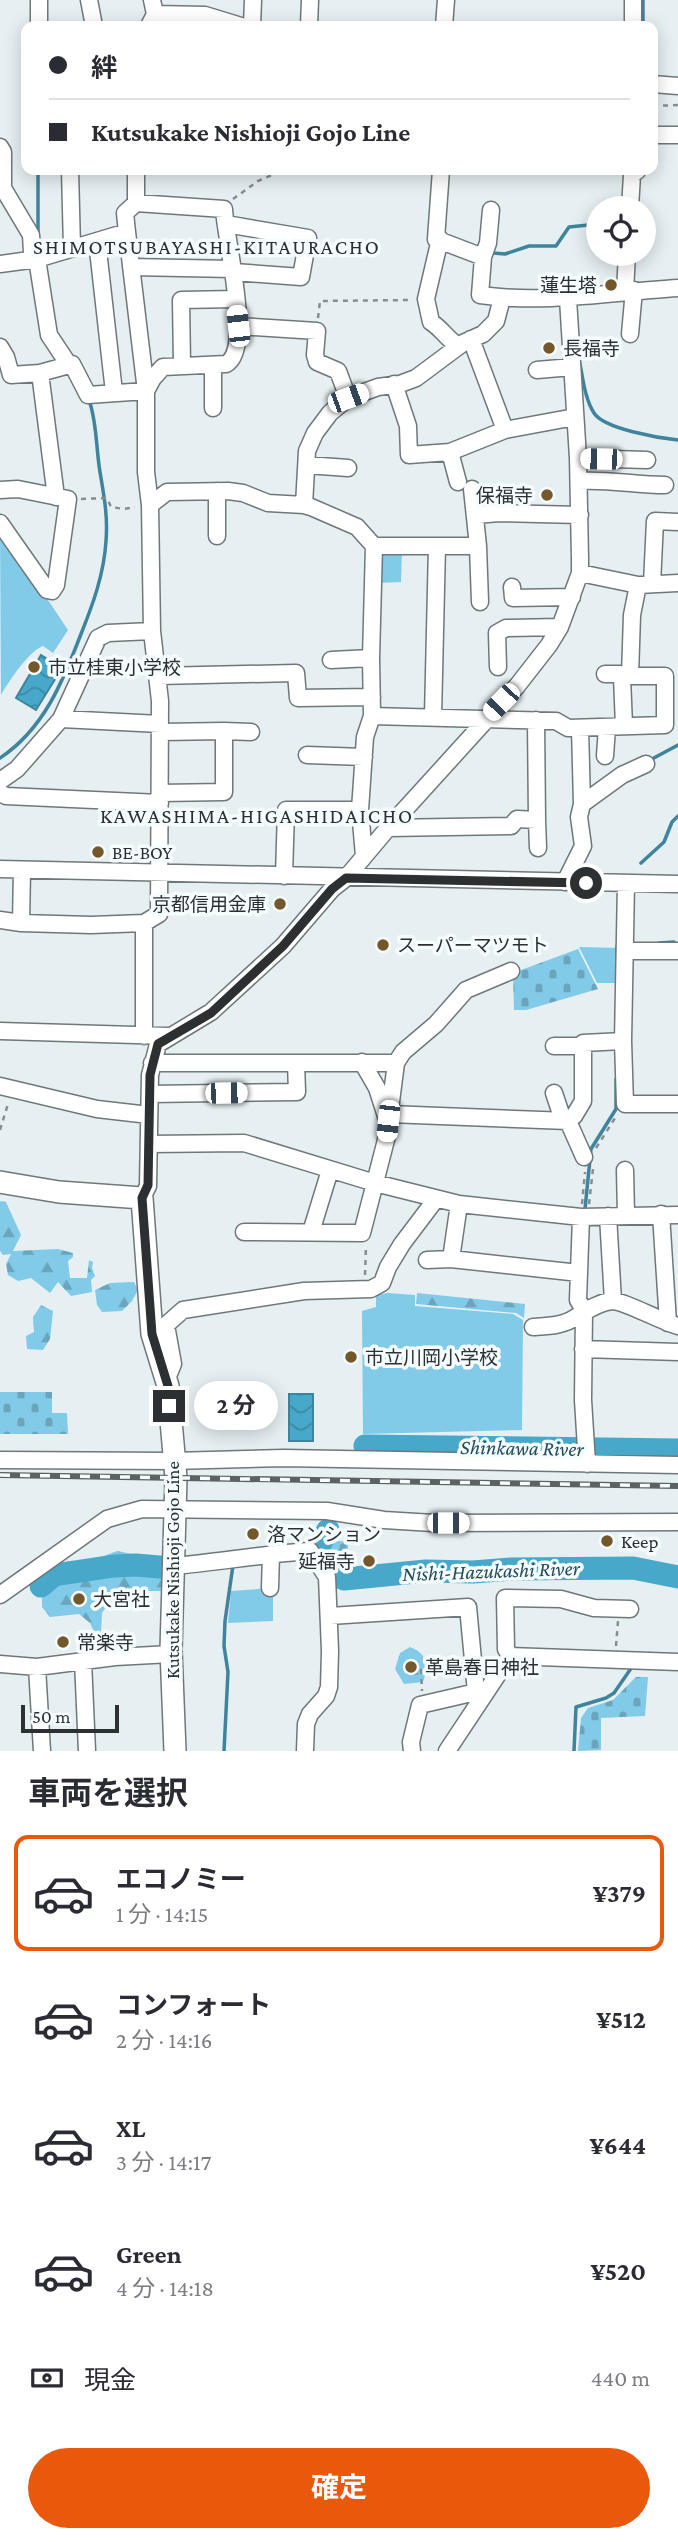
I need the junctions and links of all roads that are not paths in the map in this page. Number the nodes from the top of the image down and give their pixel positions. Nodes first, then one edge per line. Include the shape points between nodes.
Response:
1 (38, 0) edge
2 (89, 0) edge
3 (253, 0) edge
4 (310, 0) edge
5 (446, 0) edge
6 (633, 0) edge
7 (152, 14) edge
8 (201, 14) edge
9 (39, 21) edge
10 (93, 21) edge
11 (224, 21) edge
12 (251, 21) edge
13 (309, 21) edge
14 (444, 21) edge
15 (633, 21) edge
16 (658, 84) edge
17 (678, 86) edge
18 (658, 135) edge
19 (678, 135) edge
20 (0, 147) edge
21 (70, 175) edge
22 (135, 175) edge
23 (440, 175) edge
24 (635, 175) edge
25 (632, 196) edge
26 (136, 203) junction
27 (491, 210) dead end
28 (225, 216) junction
29 (127, 232) junction
30 (440, 239) junction
31 (97, 241) junction
32 (72, 248) junction
33 (483, 257) junction
34 (37, 259) junction
35 (0, 264) edge
36 (628, 266) edge
37 (131, 267) junction
38 (234, 271) junction
39 (678, 288) edge
40 (630, 290) junction
41 (502, 298) junction
42 (236, 299) junction
43 (568, 299) junction
44 (238, 326) junction
45 (630, 334) dead end
46 (465, 343) junction
47 (0, 347) edge
48 (69, 365) junction
49 (182, 365) junction
50 (213, 365) junction
51 (572, 367) junction
52 (537, 370) dead end
53 (40, 373) junction
54 (394, 384) junction
55 (146, 391) junction
56 (114, 393) junction
57 (348, 398) junction
58 (213, 408) dead end
59 (575, 417) junction
60 (505, 430) junction
61 (450, 452) junction
62 (578, 458) junction
63 (647, 460) dead end
64 (307, 465) junction
65 (348, 468) dead end
66 (579, 481) junction
67 (665, 485) dead end
68 (0, 489) edge
69 (217, 491) junction
70 (62, 498) junction
71 (150, 505) junction
72 (303, 505) junction
73 (476, 515) junction
74 (580, 515) junction
75 (678, 522) edge
76 (0, 523) edge
77 (217, 536) dead end
78 (478, 545) junction
79 (374, 546) junction
80 (437, 546) junction
81 (580, 573) junction
82 (678, 583) edge
83 (645, 584) junction
84 (512, 587) dead end
85 (572, 597) junction
86 (480, 602) dead end
87 (560, 627) junction
88 (152, 631) junction
89 (371, 657) junction
90 (331, 660) dead end
91 (498, 667) dead end
92 (605, 674) dead end
93 (158, 676) junction
94 (626, 677) junction
95 (372, 697) junction
96 (372, 716) junction
97 (433, 716) junction
98 (486, 718) junction
99 (61, 719) junction
100 (536, 720) junction
101 (624, 726) junction
102 (607, 727) junction
103 (160, 728) junction
104 (580, 728) junction
105 (224, 731) junction
106 (251, 732) dead end
107 (307, 755) dead end
108 (605, 756) dead end
109 (364, 757) junction
110 (646, 764) dead end
111 (0, 781) edge
112 (0, 793) edge
113 (160, 798) junction
114 (582, 804) junction
115 (360, 810) junction
116 (537, 820) junction
117 (387, 828) junction
118 (538, 848) dead end
119 (364, 856) junction
120 (0, 869) edge
121 (22, 870) junction
122 (160, 874) junction
123 (284, 876) junction
124 (346, 878) junction
125 (565, 882) junction
126 (626, 883) junction
127 (678, 884) edge
128 (0, 920) edge
129 (21, 923) junction
130 (144, 923) junction
131 (625, 951) junction
132 (678, 951) edge
133 (511, 971) dead end
134 (0, 1031) edge
135 (144, 1036) junction
136 (169, 1036) junction
137 (623, 1041) junction
138 (554, 1046) dead end
139 (583, 1046) junction
140 (362, 1062) junction
141 (152, 1063) junction
142 (296, 1063) junction
143 (396, 1063) junction
144 (6, 1088) edge
145 (554, 1093) dead end
146 (150, 1094) junction
147 (678, 1104) edge
148 (149, 1115) junction
149 (389, 1117) junction
150 (568, 1119) junction
151 (149, 1144) junction
152 (591, 1158) road end
153 (330, 1170) junction
154 (625, 1170) dead end
155 (0, 1182) edge
156 (375, 1183) junction
157 (142, 1198) junction
158 (436, 1199) junction
159 (459, 1205) junction
160 (661, 1214) junction
161 (626, 1215) junction
162 (585, 1216) junction
163 (608, 1216) junction
164 (678, 1216) edge
165 (244, 1232) dead end
166 (311, 1232) junction
167 (451, 1259) junction
168 (427, 1260) dead end
169 (579, 1273) junction
170 (613, 1301) junction
171 (584, 1310) junction
172 (673, 1324) edge
173 (533, 1327) dead end
174 (583, 1349) junction
175 (678, 1352) edge
176 (166, 1381) junction
177 (587, 1453) junction
178 (0, 1460) edge
179 (173, 1461) junction
180 (678, 1465) edge
181 (176, 1510) junction
182 (678, 1522) edge
183 (271, 1554) junction
184 (174, 1566) junction
185 (270, 1588) dead end
186 (0, 1595) edge
187 (618, 1605) road end
188 (330, 1616) junction
189 (172, 1654) junction
190 (510, 1656) junction
191 (83, 1661) junction
192 (678, 1662) edge
193 (0, 1664) edge
194 (37, 1667) junction
195 (41, 1751) edge
196 (87, 1751) edge
197 (175, 1751) edge
198 (305, 1751) edge
199 (412, 1751) edge
200 (447, 1751) edge

1 - 9 street
2 - 10 street
3 - 12 street
4 - 13 street
5 - 14 street
6 - 15 street
7 - 8 street
8 - 11 street
16 - 17 street
18 - 19 street
20 - 34 street via 3,188 31,235
21 - 32 street
22 - 26 street
23 - 30 street via 436,239
24 - 25 street
26 - 28 street
26 - 29 street via 125,213
27 - 33 street
28 - 38 street
28 - 38 street via 308,238 301,277
29 - 31 street
29 - 37 street
30 - 33 street
30 - 46 street via 426,299 431,322 446,338
31 - 32 street
31 - 56 street
32 - 34 street
33 - 41 street via 481,295
34 - 35 street
34 - 48 street via 49,335
36 - 40 street
37 - 38 street
37 - 55 street
38 - 42 street
39 - 40 street
40 - 43 street
40 - 45 street
41 - 43 street
41 - 46 street via 496,321
42 - 44 street
42 - 49 street via 181,300
43 - 51 street
44 - 50 street via 234,358
44 - 57 street via 317,331 317,362 338,371
46 - 54 street via 416,378
46 - 60 street
47 - 53 street via 11,375
48 - 53 street
48 - 56 street via 88,395
49 - 50 street
49 - 55 street via 163,367
50 - 58 street
51 - 52 street
51 - 59 street
53 - 70 street
54 - 57 street
54 - 61 street via 408,426 409,455
55 - 56 street
55 - 71 street
57 - 64 street via 315,433
59 - 60 street
59 - 62 street
60 - 61 street
61 - 73 street
62 - 63 street
62 - 66 street
64 - 65 street
64 - 72 street
66 - 67 street
66 - 74 street
68 - 70 street
69 - 71 street via 167,492
69 - 72 street via 243,493 268,503
69 - 77 street
70 - 76 street via 56,585 51,591
71 - 88 street
72 - 79 street via 357,527
73 - 74 street
73 - 78 street
74 - 81 street
75 - 83 street via 655,521
78 - 80 street
78 - 86 street
79 - 80 street
79 - 89 street
80 - 97 street
81 - 83 street
81 - 85 street
82 - 83 street
83 - 94 street via 632,615
84 - 85 street via 513,598
85 - 87 street
87 - 91 street via 506,628 498,633
87 - 98 street via 535,664
88 - 93 street
88 - 99 street via 108,633 98,638
89 - 90 street
89 - 95 street
92 - 94 street
93 - 95 street via 296,673 298,698
93 - 103 street
94 - 101 street
94 - 101 street via 665,676 665,726
95 - 96 street
96 - 97 street
96 - 109 street
97 - 98 street
98 - 100 street
98 - 117 street
99 - 103 street
99 - 111 street via 17,769
100 - 104 street
100 - 116 street
101 - 102 street
102 - 104 street
102 - 108 street
103 - 105 street
103 - 113 street
104 - 114 street
105 - 106 street
105 - 113 street via 224,792
107 - 109 street
109 - 115 street
110 - 114 street
112 - 113 street
113 - 122 street
114 - 125 street via 583,846
115 - 119 street
115 - 123 street via 286,810
116 - 117 street via 517,819 511,826
116 - 118 street
117 - 119 street
119 - 124 street
120 - 121 street
121 - 122 street
121 - 129 street
122 - 123 street
122 - 130 street via 159,914
123 - 124 street
124 - 125 street
124 - 136 street via 283,946 211,1013
125 - 126 street
126 - 127 street
126 - 131 street
128 - 129 street
129 - 130 street
130 - 135 street
131 - 132 street
131 - 137 street
133 - 143 street via 466,990
134 - 135 street
135 - 136 street
136 - 141 street via 158,1044
137 - 139 street
137 - 147 street via 625,1104
138 - 139 street
139 - 150 street via 583,1101
140 - 142 street
140 - 143 street
140 - 149 street
141 - 142 street
141 - 146 street
142 - 146 street via 297,1091
143 - 149 street
144 - 148 street via 97,1109
145 - 150 street
146 - 148 street
148 - 151 street
149 - 150 street
149 - 156 street
150 - 152 street
151 - 153 street via 244,1143
151 - 157 street via 148,1185
153 - 156 street
153 - 166 street
154 - 161 street
155 - 157 main road
156 - 158 street
156 - 166 street via 362,1233
157 - 176 main road, Kutsukake Nishioji Gojo Line via 152,1334
158 - 159 street
158 - 176 street via 402,1244 382,1283 371,1289 303,1291 183,1310 166,1325 173,1364
159 - 162 street
159 - 167 street
160 - 161 street
160 - 164 street
160 - 172 street
161 - 163 street
162 - 163 street
162 - 169 street
163 - 170 street
165 - 166 street
167 - 168 street
167 - 169 street
169 - 171 street via 578,1300
170 - 171 street
170 - 172 street
171 - 173 street via 566,1322
171 - 174 street
174 - 175 street
174 - 177 street
176 - 179 main road, Kutsukake Nishioji Gojo Line
177 - 179 street
177 - 180 street
178 - 179 street
179 - 181 main road, Kutsukake Nishioji Gojo Line
181 - 182 street via 327,1511 433,1523
181 - 184 main road, Kutsukake Nishioji Gojo Line
181 - 186 street via 142,1508 107,1519
183 - 184 street
183 - 185 street
183 - 188 street via 310,1552 327,1577
184 - 189 main road, Kutsukake Nishioji Gojo Line
187 - 190 street via 594,1608 561,1599 505,1598
188 - 198 street via 329,1687 306,1724
188 - 199 street via 468,1608 476,1692 421,1705
189 - 191 street
189 - 197 main road, Kutsukake Nishioji Gojo Line
190 - 192 street
190 - 200 street
191 - 194 street
191 - 196 street
193 - 194 street
194 - 195 street

